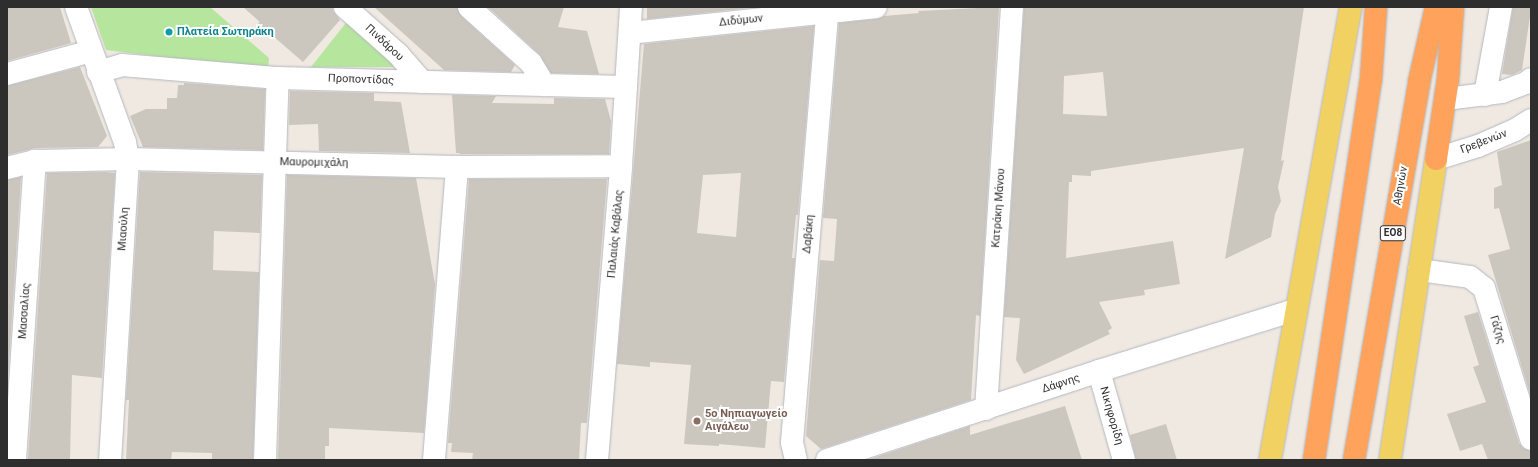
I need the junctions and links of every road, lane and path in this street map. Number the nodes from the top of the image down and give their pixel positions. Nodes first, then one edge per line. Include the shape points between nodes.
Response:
1 (76, 7) edge
2 (345, 7) edge
3 (469, 7) edge
4 (631, 7) edge
5 (876, 7) edge
6 (1012, 7) edge
7 (1350, 7) edge
8 (1376, 7) edge
9 (1436, 7) edge
10 (1453, 7) edge
11 (1501, 7) edge
12 (828, 9) edge
13 (630, 33) junction
14 (91, 51) junction
15 (98, 72) junction
16 (7, 74) edge
17 (278, 78) junction
18 (1531, 79) edge
19 (422, 82) junction
20 (544, 84) junction
21 (626, 87) junction
22 (1485, 95) junction
23 (1446, 99) junction
24 (1531, 120) edge
25 (128, 159) junction
26 (1436, 159) junction
27 (35, 161) junction
28 (274, 163) junction
29 (621, 166) junction
30 (457, 167) junction
31 (7, 168) edge
32 (1419, 270) junction
33 (1296, 310) junction
34 (1099, 371) junction
35 (986, 409) junction
36 (1531, 438) edge
37 (15, 460) edge
38 (110, 460) edge
39 (265, 460) edge
40 (434, 460) edge
41 (597, 460) edge
42 (796, 460) edge
43 (827, 460) edge
44 (1124, 460) edge
45 (1270, 460) edge
46 (1314, 460) edge
47 (1354, 460) edge
48 (1390, 460) edge

1 - 14 street, Μιαούλη
2 - 19 street, Πινδάρου via 398,54
3 - 20 street via 531,63
4 - 13 street, Παλαιάς Καβάλας
5 - 12 street, Διδύμων
6 - 35 street, Κατράκη Μάνου
7 - 33 main road
8 - 46 highway via 1371,79
9 - 47 highway, Αθηνών / ΕΟ8 via 1419,82
10 - 23 highway
11 - 22 street
12 - 13 street, Διδύμων
12 - 42 street, Δαβάκη via 792,442
13 - 21 street, Παλαιάς Καβάλας
14 - 15 street, Μιαούλη
14 - 16 street
15 - 17 street, Προποντίδας via 122,65
15 - 25 street, Μιαούλη via 125,142
17 - 19 street, Προποντίδας
17 - 28 street
18 - 22 street via 1502,92
19 - 20 street, Προποντίδας
20 - 21 street, Προποντίδας
21 - 29 street, Παλαιάς Καβάλας
22 - 23 street
23 - 26 highway
24 - 26 street, Γρεβενών via 1478,146
25 - 27 street, Μαυρομιχάλη
25 - 28 street, Μαυρομιχάλη
25 - 38 street, Μιαούλη
26 - 32 main road
27 - 31 street, Μαυρομιχάλη
27 - 37 street, Μασσαλίας
28 - 30 street, Μαυρομιχάλη
28 - 39 street
29 - 30 street, Μαυρομιχάλη
29 - 41 street, Παλαιάς Καβάλας
30 - 40 street
32 - 36 street, Γάζης via 1470,277 1484,288
32 - 48 main road
33 - 34 street, Δάφνης
33 - 45 main road
34 - 35 street, Δάφνης
34 - 44 street, Νικηφορίδη
35 - 43 street, Δάφνης

